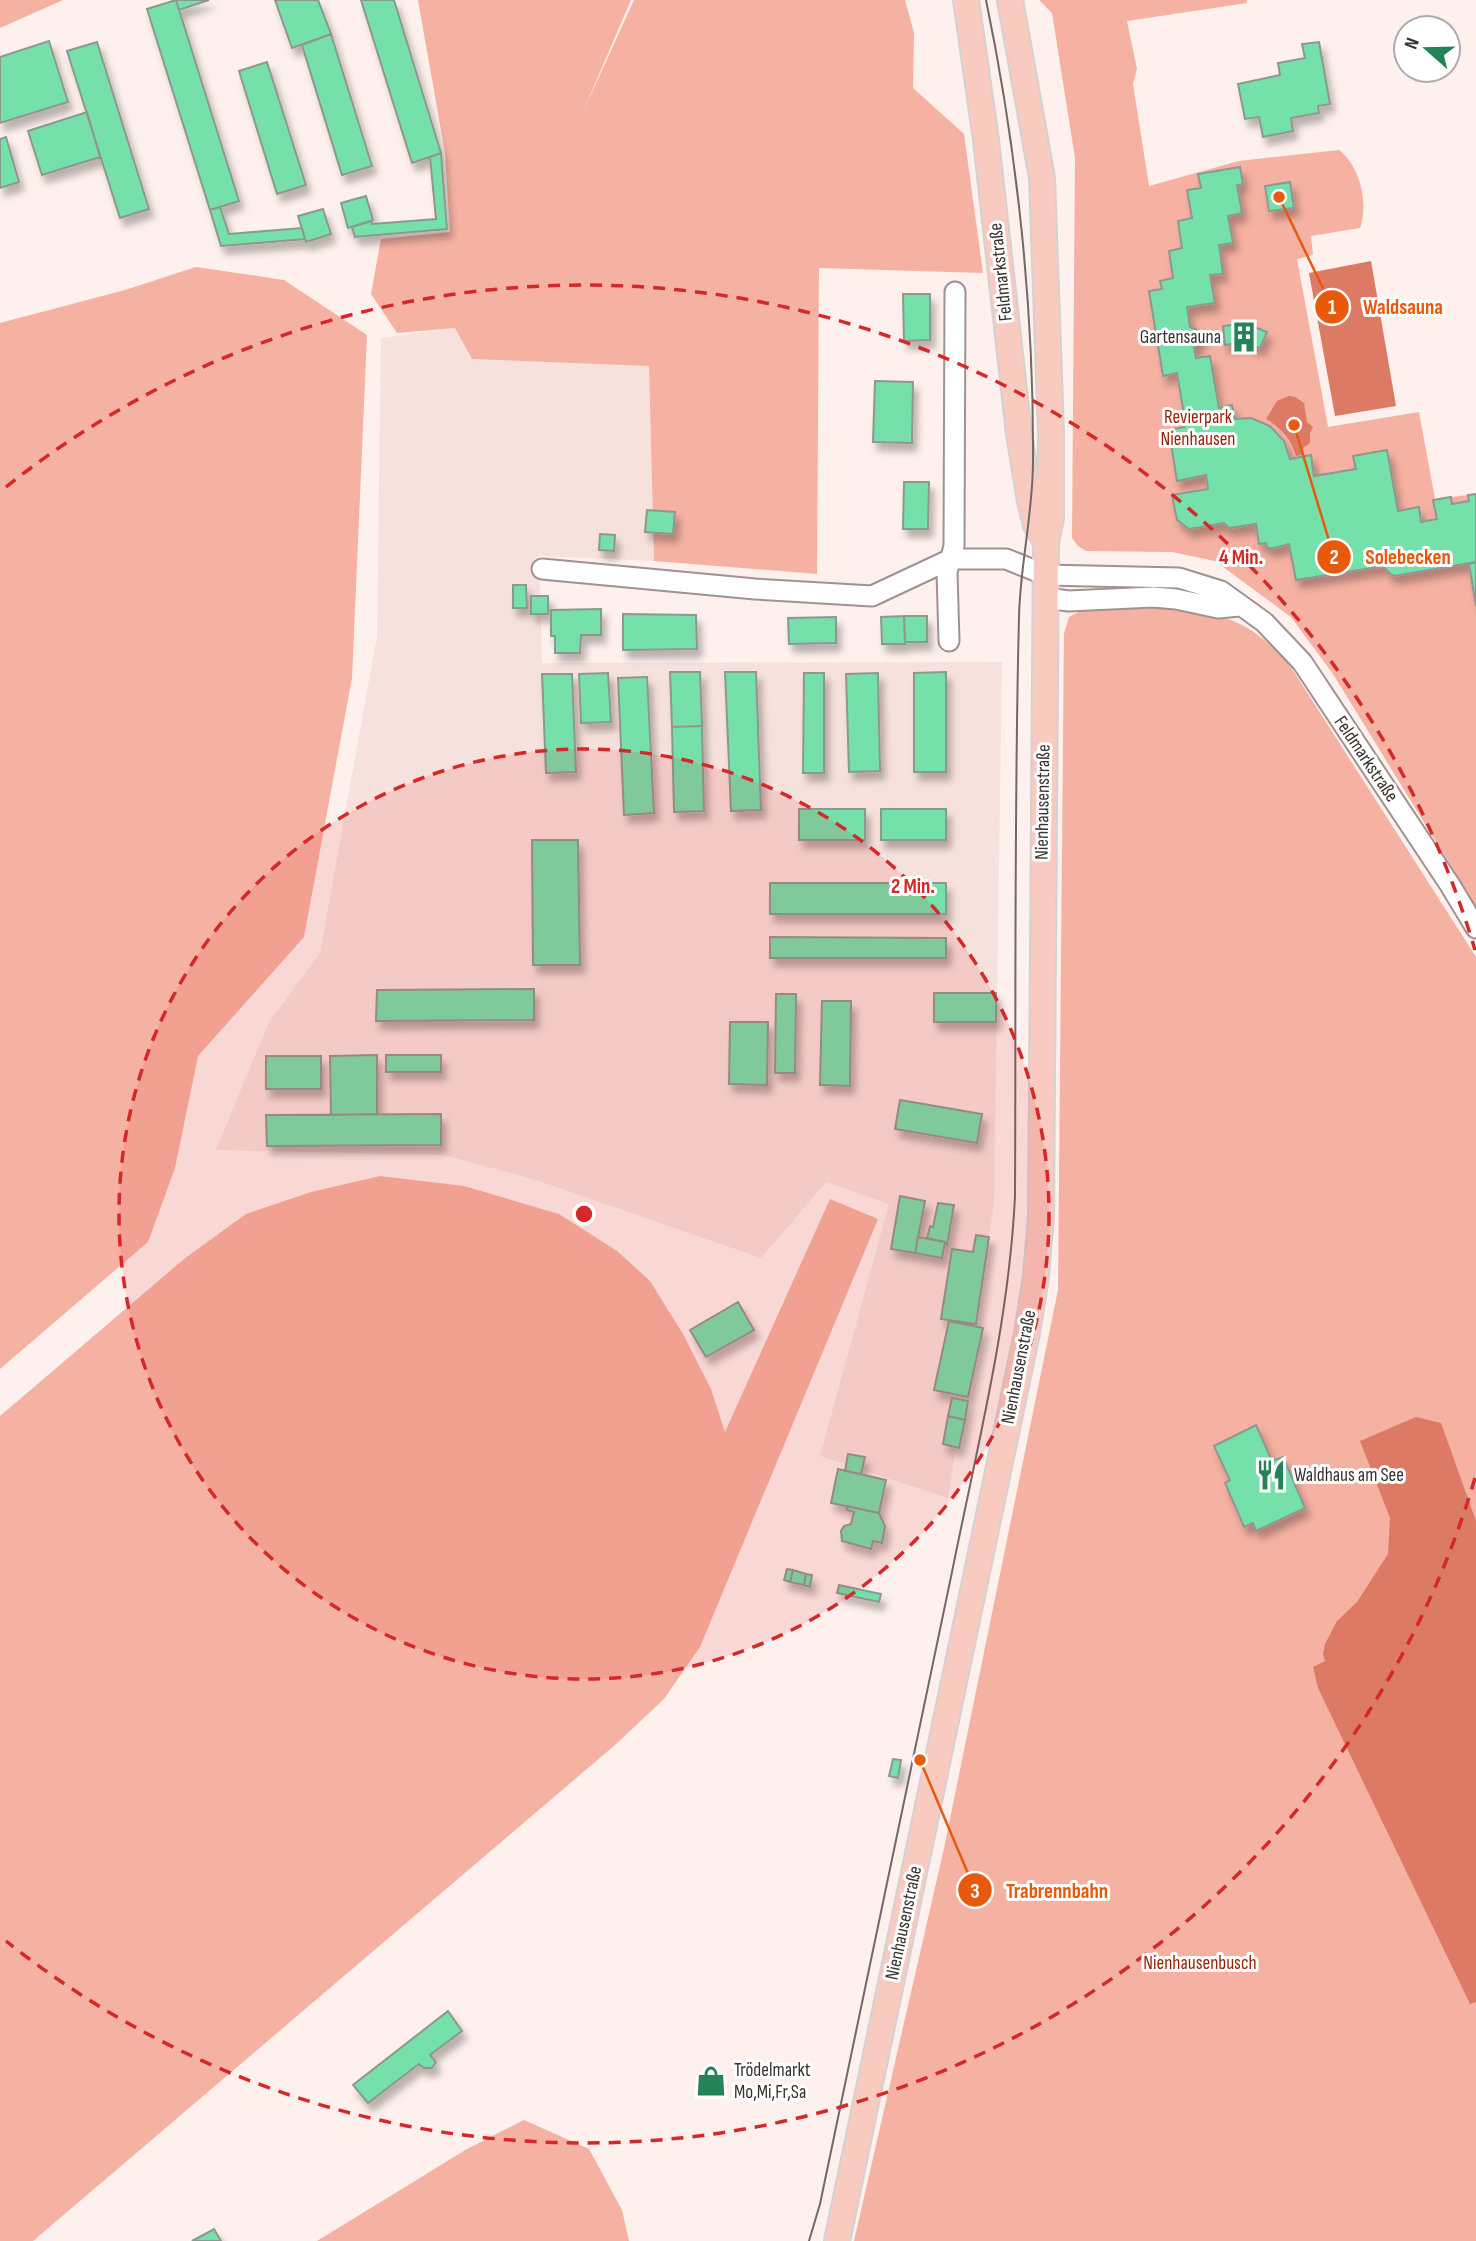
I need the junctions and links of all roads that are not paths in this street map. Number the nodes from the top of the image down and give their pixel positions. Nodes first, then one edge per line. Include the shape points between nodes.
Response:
1 (966, 0) edge
2 (1010, 0) edge
3 (955, 292) dead end
4 (1046, 542) junction
5 (951, 559) junction
6 (542, 569) dead end
7 (1046, 587) junction
8 (949, 641) dead end
9 (1476, 928) edge
10 (837, 2241) edge

1 - 4 main road, Feldmarkstraße via 1019,434 1030,501
2 - 4 main road, Feldmarkstraße via 1042,178 1052,432 1051,518
3 - 5 street
4 - 7 main road, Feldmarkstraße
5 - 6 street via 872,596
5 - 7 street via 1006,559
5 - 8 street via 947,572
7 - 9 street, Feldmarkstraße via 1179,578 1222,591 1264,622 1301,662
7 - 10 main road, Nienhausenstraße via 1037,1277

